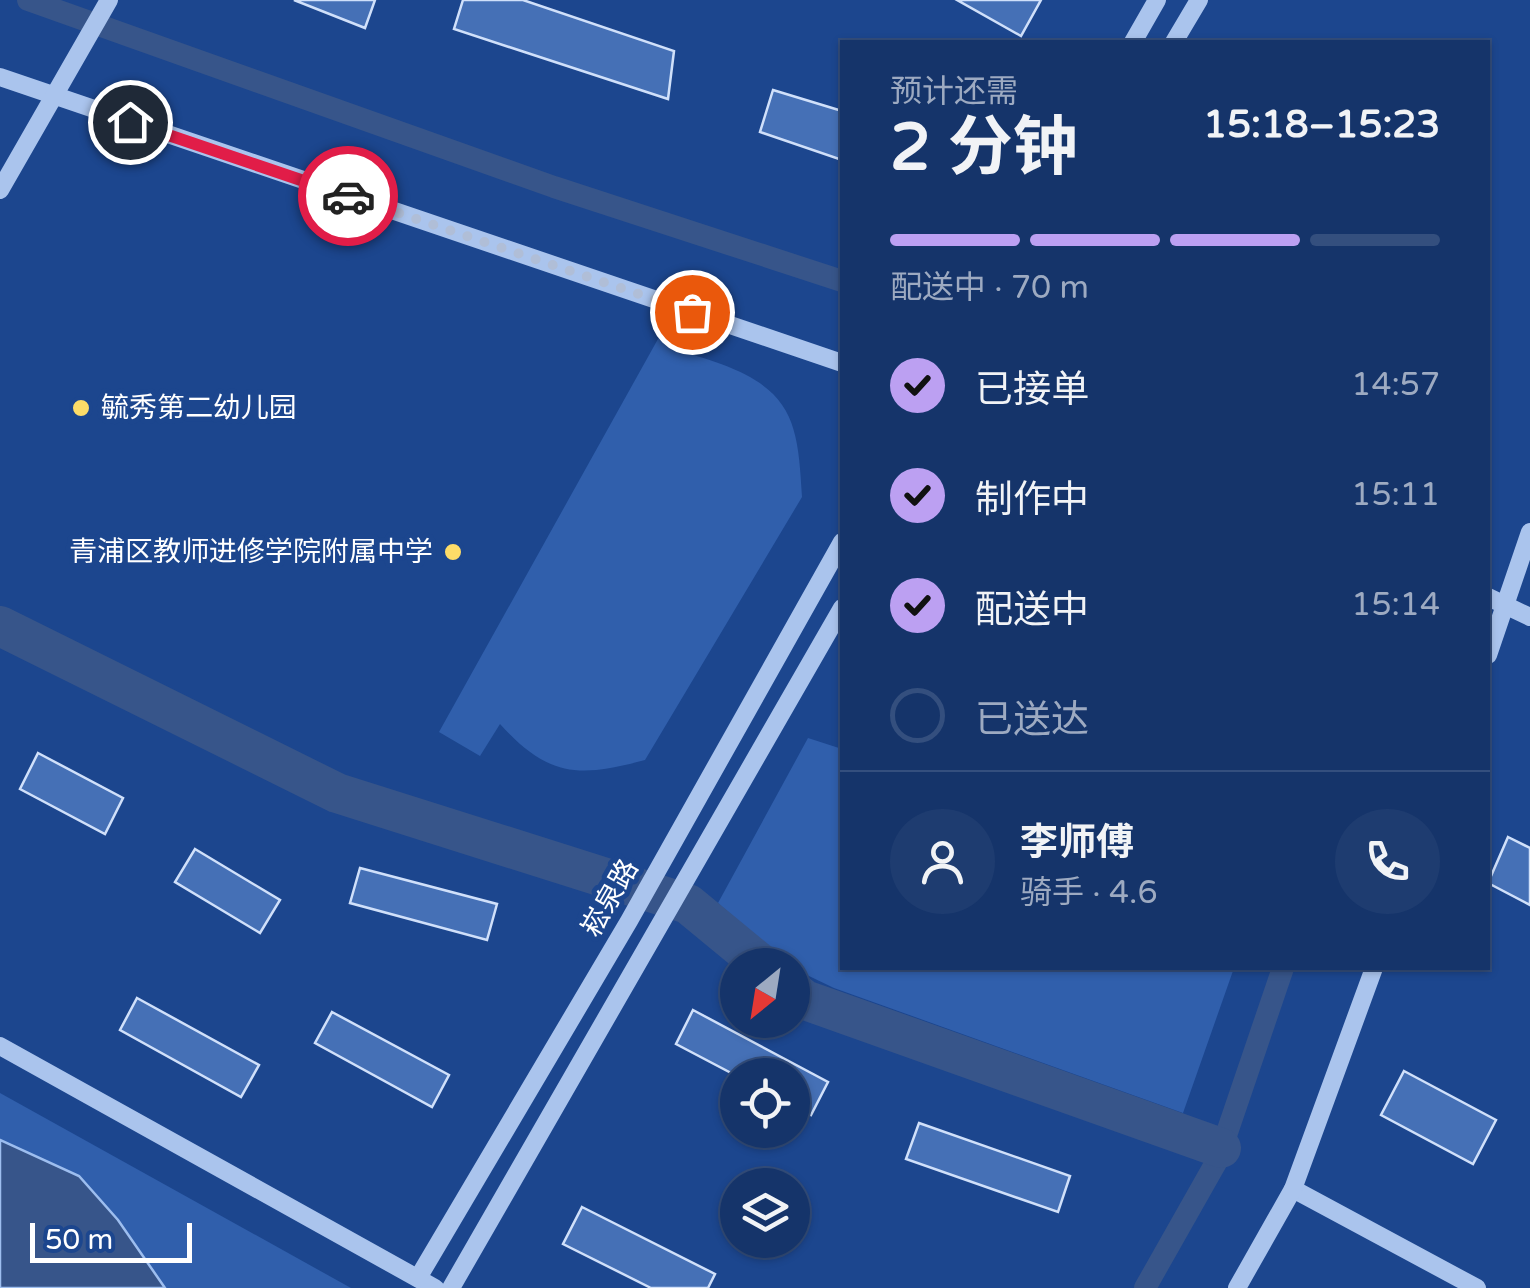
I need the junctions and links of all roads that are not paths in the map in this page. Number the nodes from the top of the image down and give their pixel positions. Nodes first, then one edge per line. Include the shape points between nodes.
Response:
1 (109, 0) edge
2 (1157, 0) edge
3 (1199, 0) edge
4 (1134, 40) edge
5 (1175, 40) edge
6 (0, 78) edge
7 (54, 96) junction
8 (0, 190) edge
9 (840, 362) edge
10 (1530, 532) edge
11 (840, 546) edge
12 (1490, 598) edge
13 (1506, 604) junction
14 (840, 611) edge
15 (1530, 617) edge
16 (1490, 649) edge
17 (1373, 970) edge
18 (0, 1046) edge
19 (1293, 1189) junction
20 (418, 1278) junction
21 (435, 1288) edge
22 (451, 1288) edge
23 (1237, 1288) edge
24 (1478, 1288) edge

1 - 7 street
2 - 4 street
3 - 5 street
6 - 7 street
7 - 8 street
7 - 9 street
10 - 13 street
11 - 20 street, 崧泉路
12 - 13 street
13 - 15 street
13 - 16 street
14 - 22 street, 崧泉路
17 - 19 street
18 - 20 street
19 - 23 street
19 - 24 street
20 - 21 street

